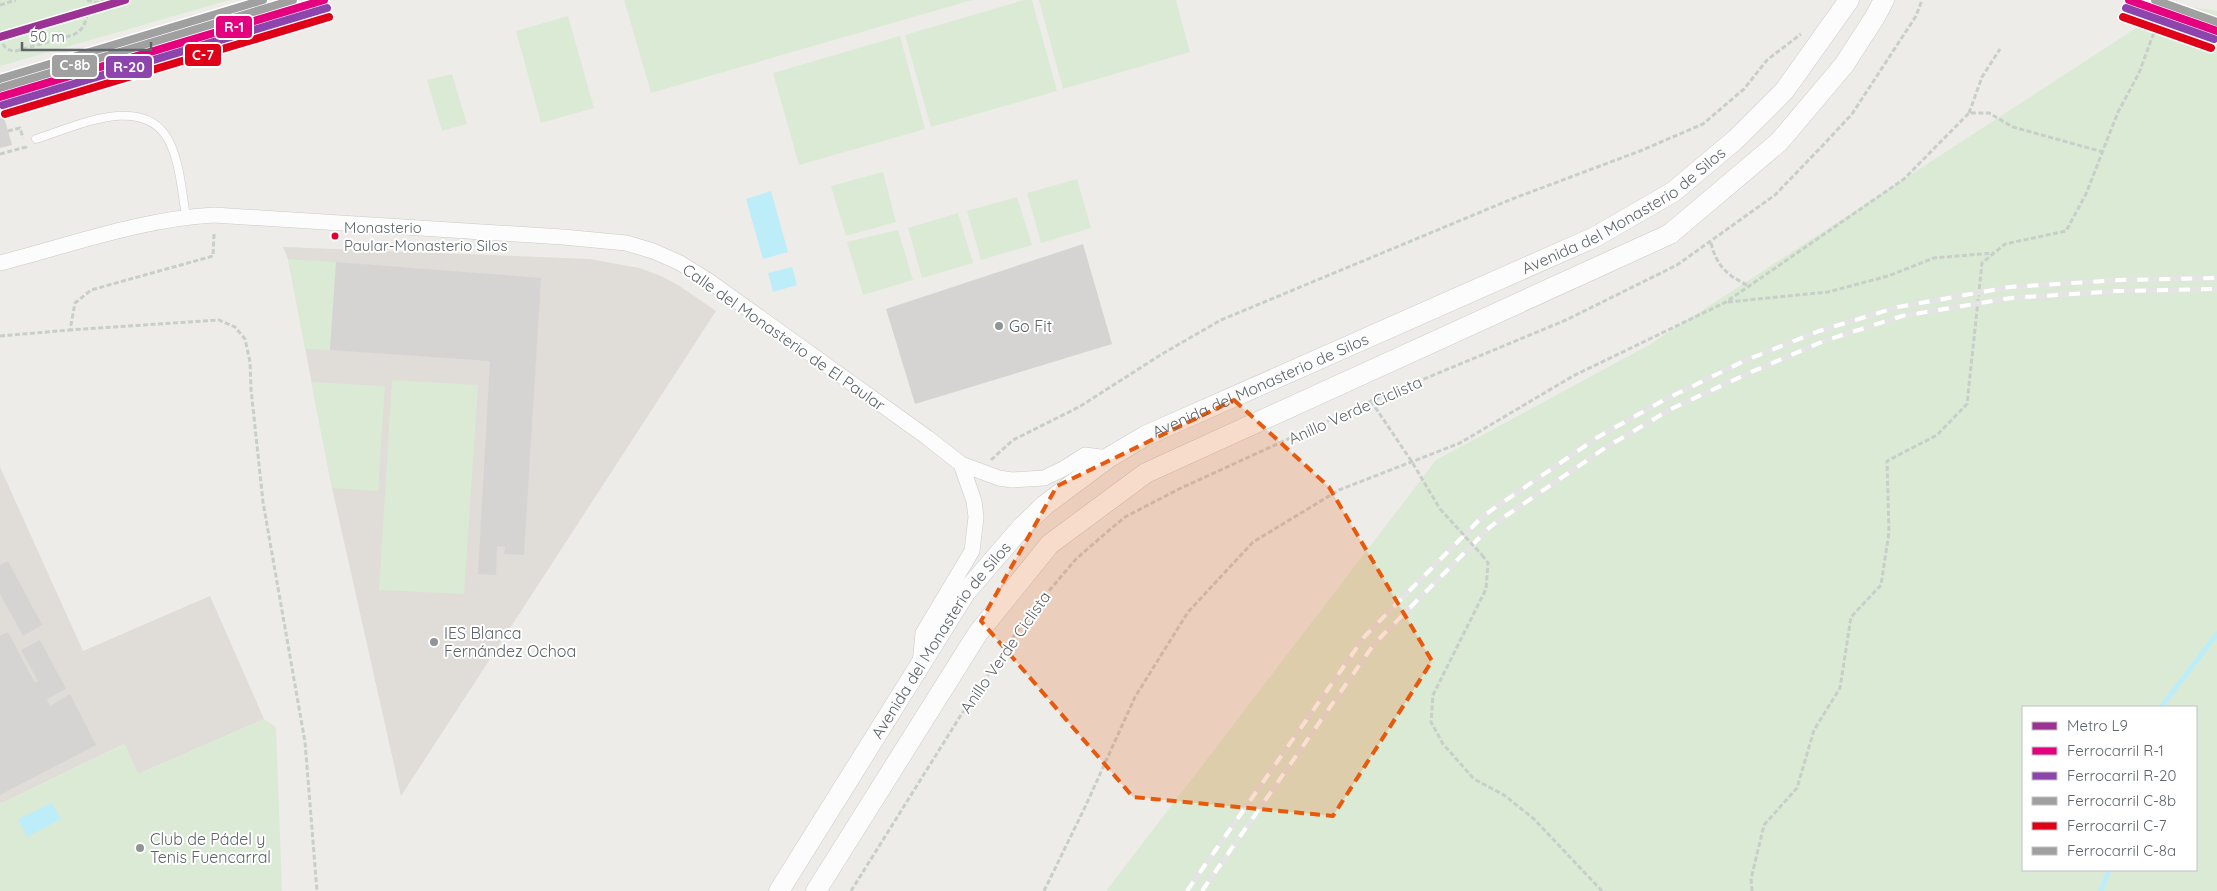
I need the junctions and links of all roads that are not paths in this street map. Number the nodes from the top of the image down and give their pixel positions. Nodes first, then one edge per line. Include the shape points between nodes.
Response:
1 (1849, 0) edge
2 (1884, 0) edge
3 (36, 139) dead end
4 (186, 217) junction
5 (0, 263) edge
6 (1108, 458) junction
7 (960, 464) junction
8 (920, 664) junction
9 (779, 891) edge
10 (816, 891) edge

1 - 6 street, Avenida del Monasterio de Silos via 1785,90 1723,151 1673,192 1595,237 1153,432
2 - 10 street, Avenida del Monasterio de Silos via 1844,65 1779,142 1670,234 1146,472 1050,544 978,633
3 - 4 lane via 112,116 129,114 146,119 158,127 174,153
4 - 5 street, Calle del Monasterio de El Paular via 131,228
4 - 7 street, Calle del Monasterio de El Paular via 248,217 563,237 626,243 654,251 709,280
6 - 7 street, Calle del Monasterio de El Paular via 1085,455 1052,475 1033,480 999,478
6 - 8 street, Avenida del Monasterio de Silos via 1045,505 1014,535 964,593
7 - 8 street via 974,501 976,517 972,551 923,633
8 - 9 street, Avenida del Monasterio de Silos

